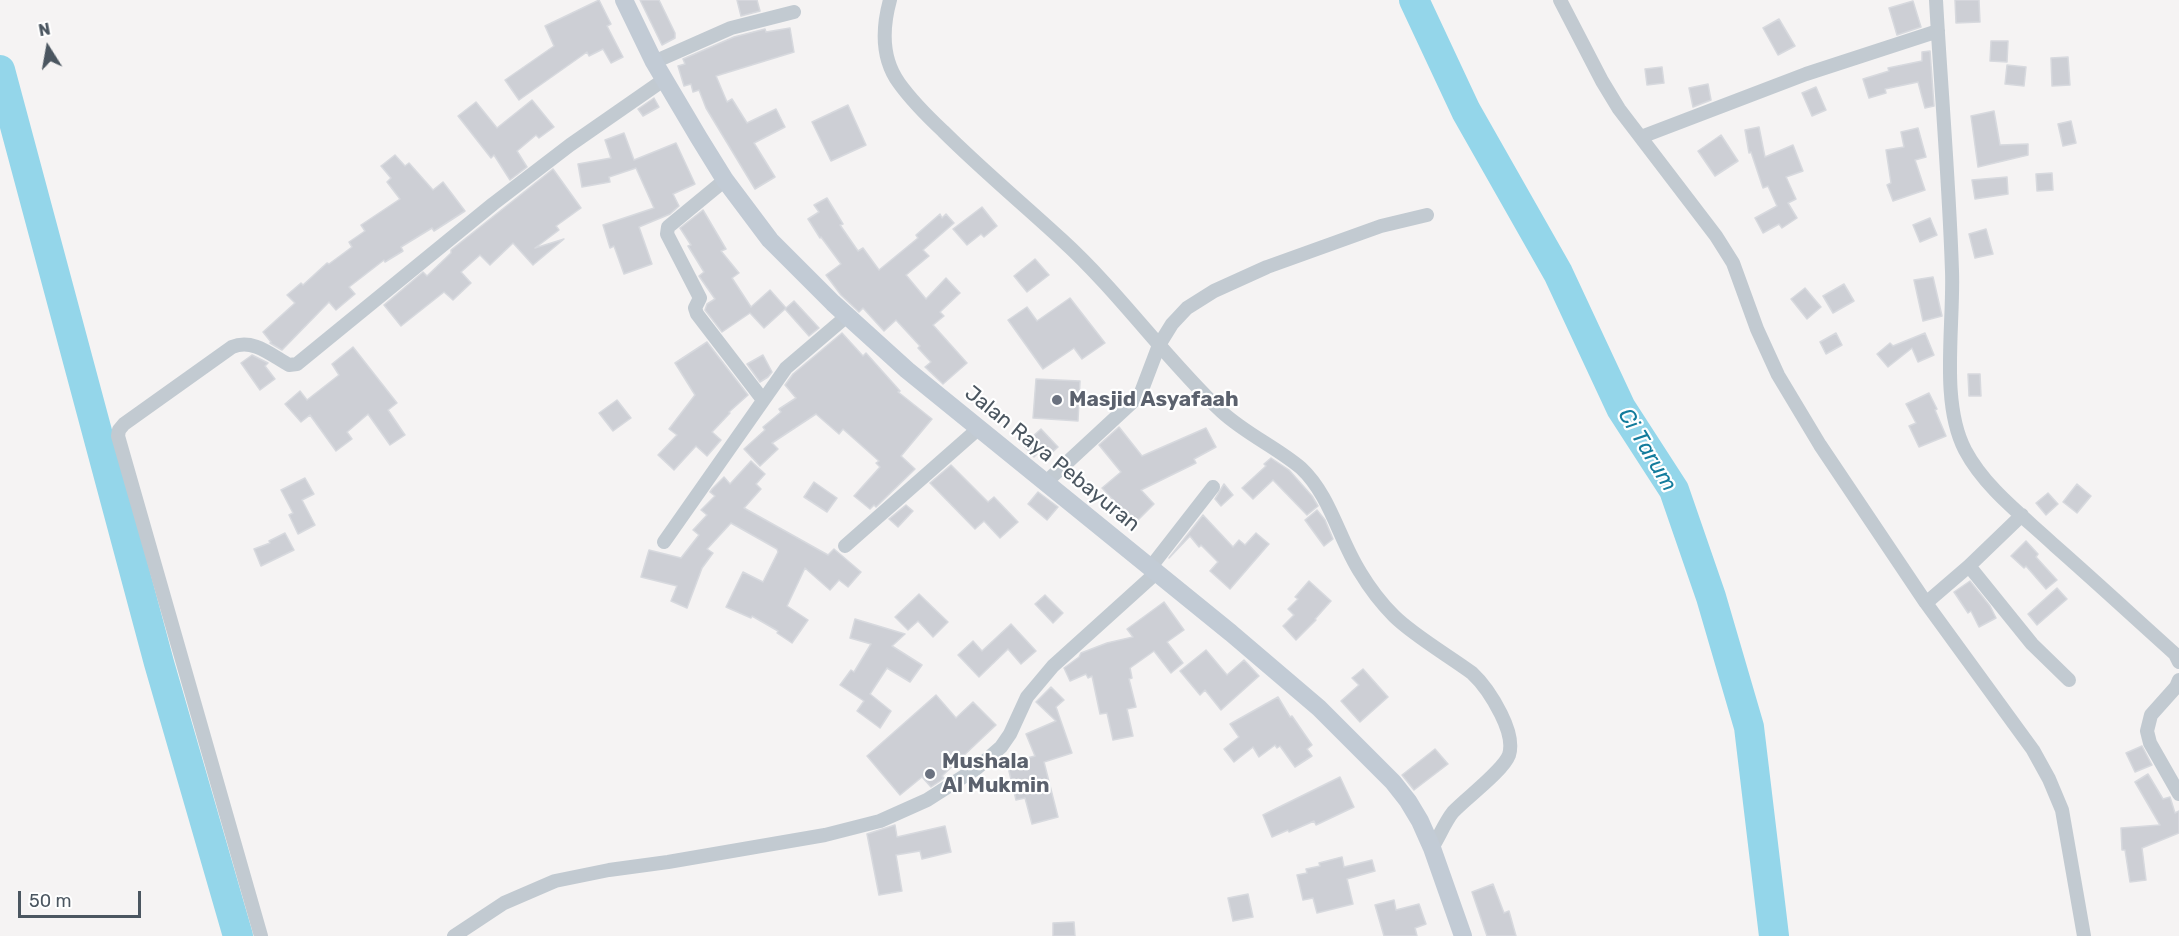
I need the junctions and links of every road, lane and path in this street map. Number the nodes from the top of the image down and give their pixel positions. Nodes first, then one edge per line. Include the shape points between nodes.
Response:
1 (624, 0) edge
2 (891, 0) edge
3 (1560, 0) edge
4 (1935, 0) edge
5 (794, 12) dead end
6 (1938, 31) junction
7 (654, 62) junction
8 (664, 79) junction
9 (1641, 137) junction
10 (725, 180) junction
11 (1426, 215) dead end
12 (847, 316) junction
13 (1163, 351) junction
14 (763, 400) junction
15 (978, 429) junction
16 (1045, 483) junction
17 (1213, 487) dead end
18 (2022, 516) junction
19 (664, 542) dead end
20 (845, 546) dead end
21 (1970, 566) junction
22 (1153, 571) junction
23 (1926, 603) junction
24 (2179, 662) edge
25 (2069, 680) dead end
26 (2179, 680) edge
27 (2179, 794) edge
28 (1432, 848) junction
29 (261, 936) edge
30 (454, 936) edge
31 (1463, 936) edge
32 (2084, 936) edge

1 - 7 main road, Jalan Raya Pebayuran
2 - 13 street via 883,39 889,67 903,89 973,161 1083,259
3 - 9 street via 1602,81
4 - 6 street
5 - 7 street via 731,28
6 - 9 street via 1806,74
6 - 18 street via 1953,288 1951,404 1964,449 1979,473
7 - 8 main road, Jalan Raya Pebayuran
8 - 10 main road, Jalan Raya Pebayuran
8 - 29 street via 493,204 297,364 289,365 253,344 242,343 119,430
9 - 23 street via 1733,263 1778,375
10 - 12 main road, Jalan Raya Pebayuran via 770,240
10 - 14 street via 668,227 667,234 700,298 695,308 697,314
11 - 13 street via 1335,242 1214,291 1187,308 1172,324
12 - 14 street via 786,368
12 - 15 main road, Jalan Raya Pebayuran
13 - 16 street via 1140,395
13 - 28 street via 1238,425 1302,469 1323,499 1358,570 1394,617 1482,682 1497,707 1507,727 1508,757 1453,813
14 - 19 street
15 - 16 main road, Jalan Raya Pebayuran
15 - 20 street
16 - 22 main road, Jalan Raya Pebayuran
17 - 22 street
18 - 21 street
18 - 24 street via 2175,654
21 - 23 street
21 - 25 street via 2031,644
22 - 28 main road, Jalan Raya Pebayuran via 1319,708 1393,782 1408,801
22 - 30 street via 1053,666 1027,697 1001,747 977,768 927,800 880,821 825,835 555,881 504,903
23 - 32 street via 2033,750 2049,779 2062,810
26 - 27 street via 2151,715 2147,731
28 - 31 main road, Jalan Raya Pebayuran

